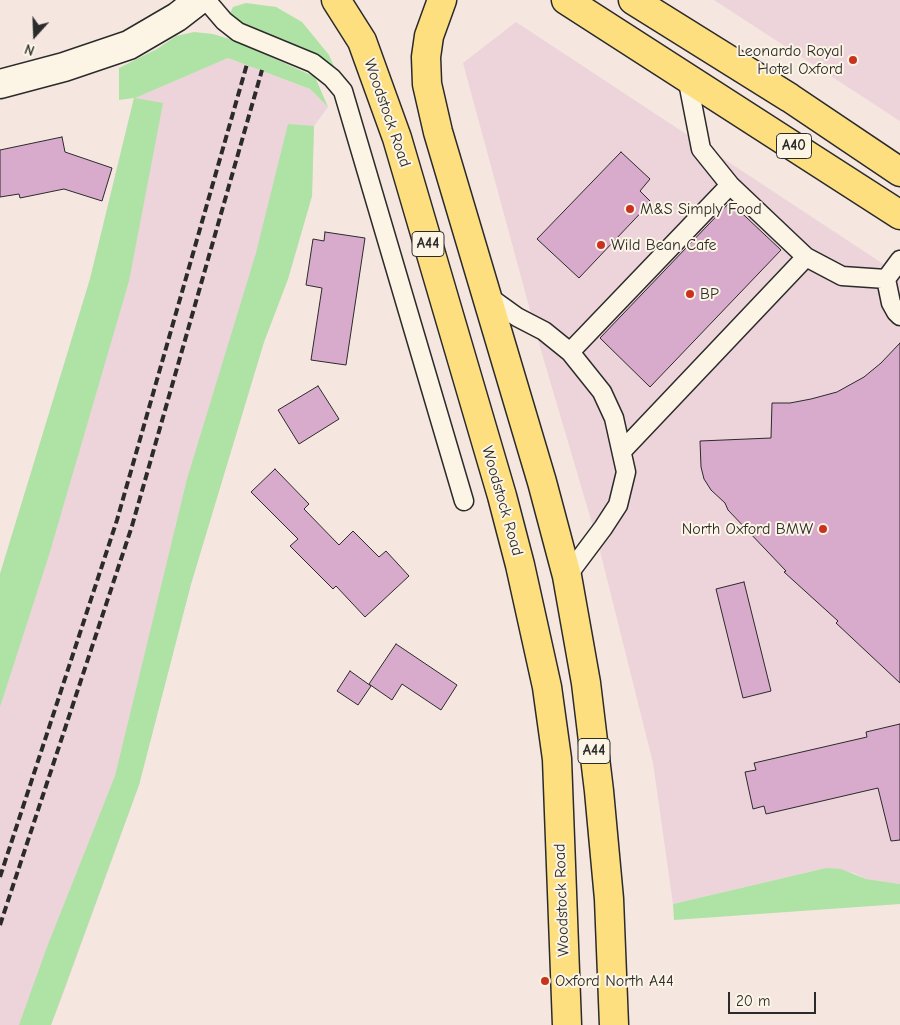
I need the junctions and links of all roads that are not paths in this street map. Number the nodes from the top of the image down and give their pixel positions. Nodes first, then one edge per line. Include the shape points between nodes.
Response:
1 (199, 0) edge
2 (206, 0) edge
3 (336, 0) edge
4 (442, 0) edge
5 (566, 0) edge
6 (633, 0) edge
7 (687, 77) junction
8 (0, 84) edge
9 (900, 172) edge
10 (730, 185) junction
11 (900, 215) edge
12 (806, 257) junction
13 (900, 260) edge
14 (886, 279) junction
15 (485, 293) junction
16 (900, 316) edge
17 (570, 352) junction
18 (622, 451) junction
19 (464, 501) dead end
20 (568, 576) junction
21 (613, 990) junction
22 (567, 1025) edge
23 (614, 1025) edge
24 (627, 1025) edge

1 - 8 street via 129,45
2 - 19 lane via 238,32 313,63 343,91
3 - 22 highway, Woodstock Road / A44 via 362,42 397,138 520,565 546,687 557,759
4 - 15 highway, A44 via 429,36 426,57 428,84 438,132
5 - 7 highway, A40
6 - 9 highway, A40 via 790,98
7 - 10 lane via 701,149
7 - 11 highway, A40
10 - 12 lane
10 - 17 lane
12 - 14 lane via 842,276
12 - 18 lane
13 - 14 lane
14 - 16 lane via 891,303
15 - 17 lane
15 - 20 highway, A44
17 - 18 lane via 602,392 614,418
18 - 20 lane via 626,472 618,505
20 - 21 highway, A44 via 586,683 599,791
21 - 23 highway, A44
21 - 24 lane

